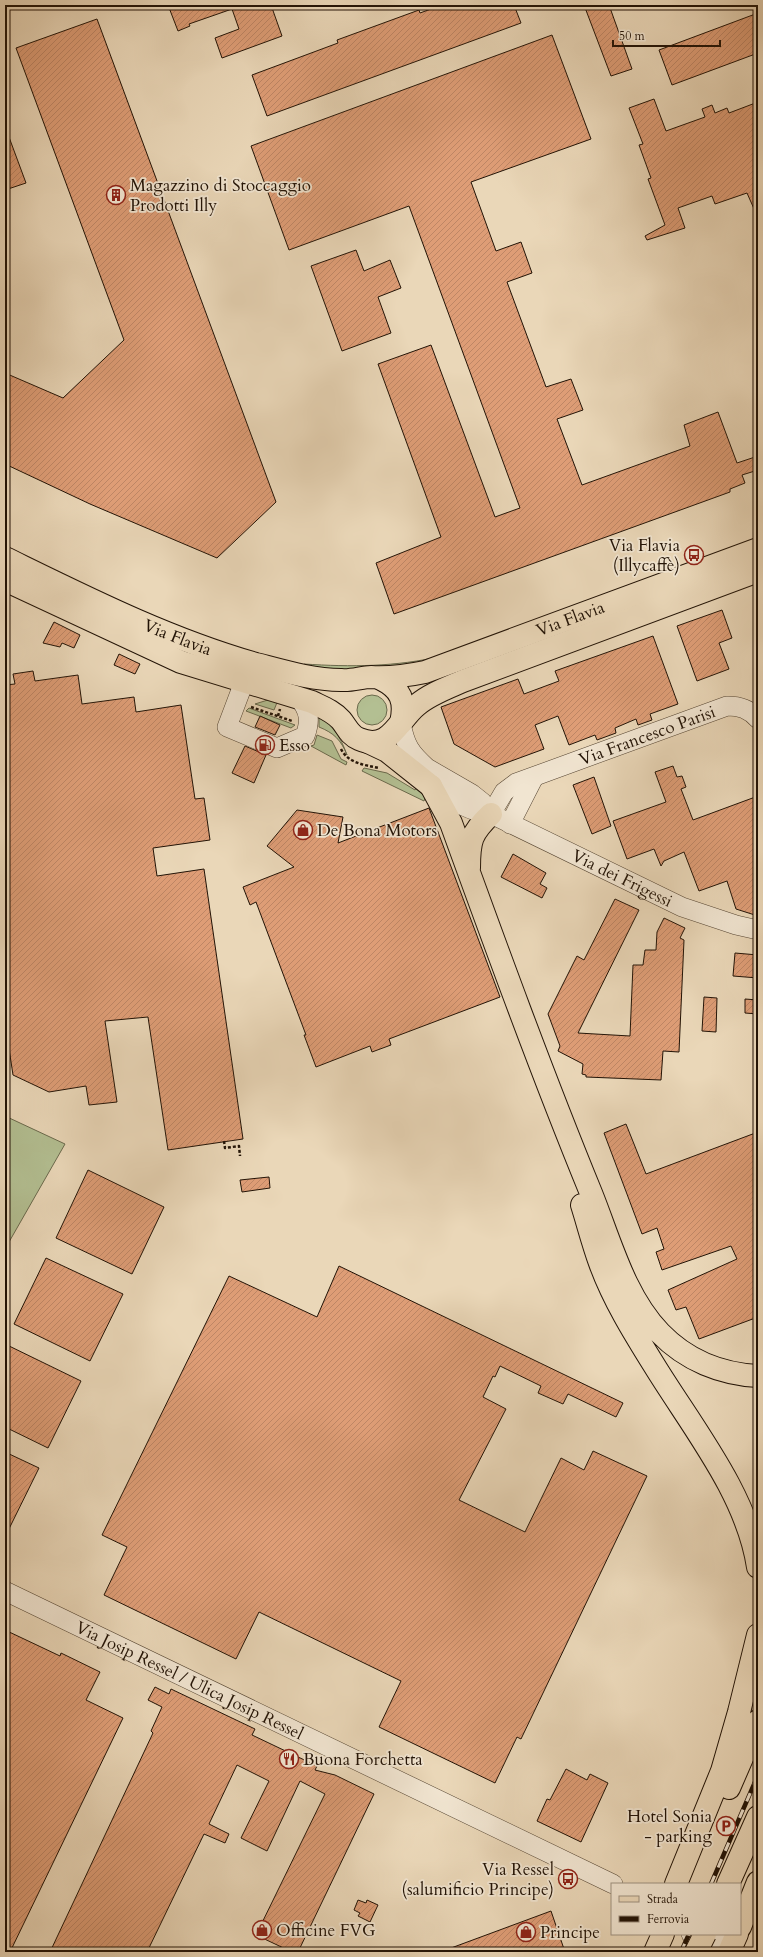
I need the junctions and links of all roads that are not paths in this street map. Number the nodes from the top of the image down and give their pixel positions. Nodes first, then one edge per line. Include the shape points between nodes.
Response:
1 (758, 549) edge
2 (5, 558) edge
3 (758, 571) edge
4 (5, 580) edge
5 (371, 679) junction
6 (244, 682) junction
7 (299, 698) junction
8 (758, 719) edge
9 (341, 720) junction
10 (401, 723) junction
11 (368, 742) junction
12 (431, 786) junction
13 (500, 819) junction
14 (469, 872) junction
15 (758, 930) edge
16 (598, 1231) junction
17 (758, 1376) edge
18 (758, 1567) edge
19 (5, 1591) edge
20 (758, 1634) edge
21 (758, 1721) edge
22 (758, 1817) edge
23 (611, 1883) edge
24 (676, 1883) edge
25 (686, 1883) edge
26 (728, 1883) edge
27 (752, 1887) edge
28 (741, 1918) edge
29 (655, 1935) edge
30 (663, 1935) edge
31 (690, 1935) edge
32 (692, 1935) edge
33 (704, 1935) edge
34 (734, 1938) edge
35 (648, 1952) edge
36 (655, 1952) edge
37 (696, 1952) edge

1 - 5 main road, Via Flavia via 450,664 399,678
2 - 5 main road, Via Flavia via 138,622 222,654 298,675 341,680
3 - 10 main road, Via Flavia via 463,681 418,704
4 - 6 main road, Via Flavia via 181,662
5 - 9 main road via 352,684 342,697
5 - 10 main road via 394,687 402,700 404,710
6 - 7 main road, Via Flavia
6 - 7 street via 227,727 276,748 305,736 309,716
7 - 9 main road, Via Flavia via 330,711
8 - 13 street, Via Francesco Parisi via 743,708 727,706 516,783 504,792
9 - 11 main road, Via Flavia via 351,735
10 - 11 main road, Via Flavia via 387,738
10 - 13 street, Via dei Frigessi via 406,744 414,756 427,768 482,802
11 - 12 main road via 387,751
12 - 13 street, Via dei Frigessi via 468,809
12 - 14 main road via 451,823
13 - 14 main road via 481,824 469,845
13 - 15 street, Via dei Frigessi via 682,907
14 - 16 main road
16 - 17 main road via 618,1262 646,1316 670,1343 711,1367
16 - 18 main road via 603,1270 634,1331 733,1495 747,1525
19 - 23 street, Via Josip Ressel / Ulica Josip Ressel
20 - 24 main road via 722,1771
21 - 25 main road
22 - 26 main road
27 - 28 main road
29 - 35 main road
30 - 36 main road
31 - 37 street
32 - 34 street via 707,1942
33 - 37 main road, bridge

